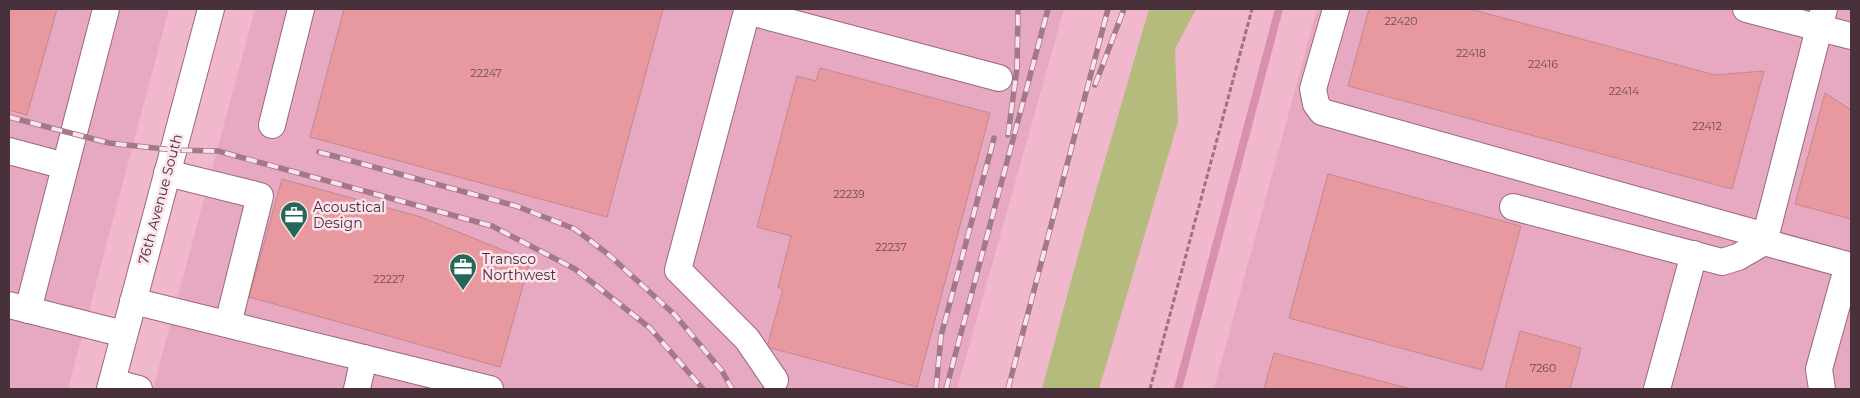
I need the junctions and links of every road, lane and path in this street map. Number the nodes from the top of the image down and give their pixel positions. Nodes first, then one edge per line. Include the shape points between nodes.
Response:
1 (106, 9) edge
2 (211, 9) edge
3 (301, 9) edge
4 (1252, 9) edge
5 (1336, 9) edge
6 (1746, 9) edge
7 (746, 10) edge
8 (1822, 18) edge
9 (1851, 36) edge
10 (999, 78) dead end
11 (272, 125) dead end
12 (9, 151) edge
13 (65, 166) junction
14 (167, 172) junction
15 (1513, 207) dead end
16 (1764, 242) junction
17 (1694, 254) junction
18 (1850, 265) edge
19 (133, 301) junction
20 (18, 308) edge
21 (228, 324) junction
22 (124, 334) junction
23 (364, 358) junction
24 (775, 380) dead end
25 (111, 386) edge
26 (140, 389) edge
27 (356, 389) edge
28 (490, 389) edge
29 (1150, 389) edge
30 (1657, 389) edge
31 (1822, 389) edge

1 - 13 street
2 - 14 street, 76th Avenue South
3 - 11 street
4 - 29 path
5 - 16 street via 1313,89 1316,104 1322,112 1754,233
6 - 8 street
7 - 10 street
7 - 24 street via 678,270 747,339
8 - 9 street
8 - 16 street
12 - 13 street
13 - 20 street
14 - 19 street, 76th Avenue South
14 - 21 street via 260,196
15 - 17 street
16 - 17 street via 1722,262
16 - 18 street
17 - 30 street
18 - 31 street via 1819,369
19 - 21 street
19 - 22 street, 76th Avenue South
20 - 22 street
21 - 23 street
22 - 25 street, 76th Avenue South
23 - 27 street
23 - 28 street
25 - 26 street

